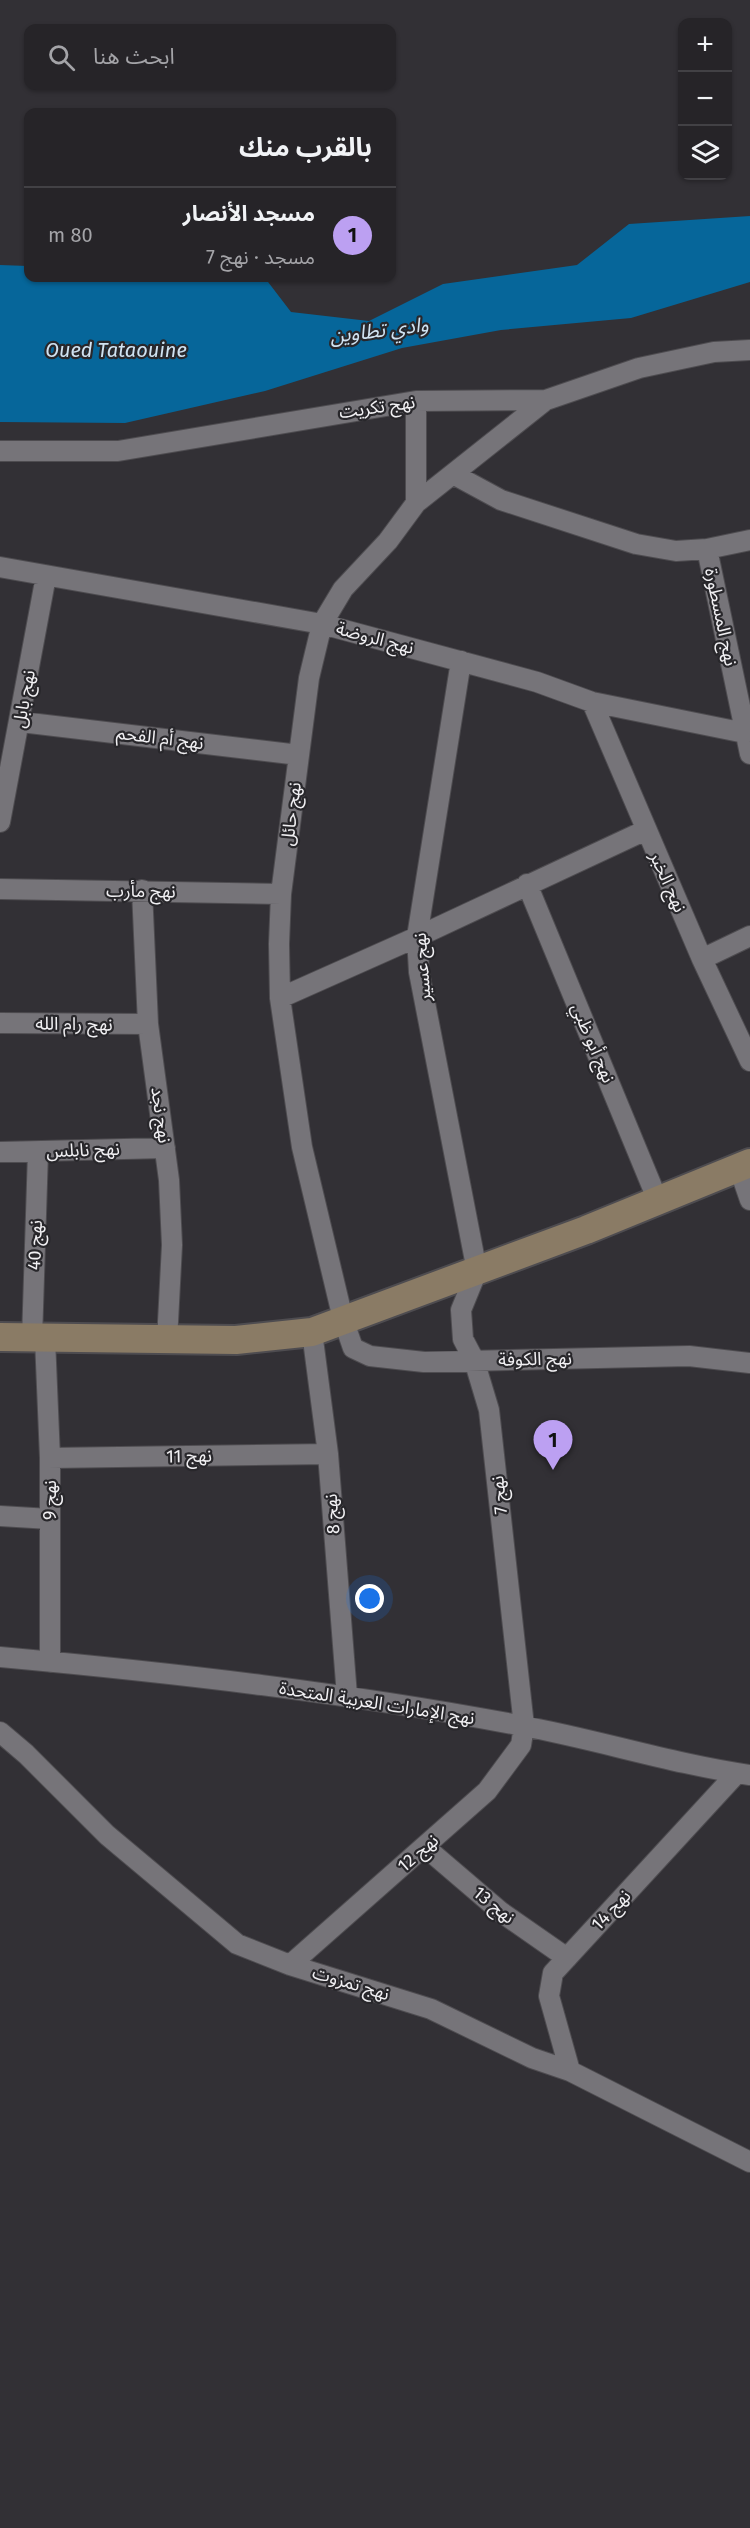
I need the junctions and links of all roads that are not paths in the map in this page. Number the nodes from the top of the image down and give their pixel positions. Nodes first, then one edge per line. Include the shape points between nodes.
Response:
1 (750, 350) edge
2 (546, 400) junction
3 (416, 401) junction
4 (0, 451) edge
5 (453, 474) junction
6 (416, 503) junction
7 (750, 540) edge
8 (707, 549) junction
9 (0, 567) edge
10 (46, 576) junction
11 (322, 624) junction
12 (461, 661) junction
13 (592, 702) junction
14 (21, 722) junction
15 (745, 733) junction
16 (750, 754) edge
17 (299, 755) junction
18 (0, 822) edge
19 (646, 830) junction
20 (527, 884) junction
21 (0, 889) edge
22 (142, 890) junction
23 (281, 894) junction
24 (750, 936) edge
25 (417, 937) junction
26 (702, 959) junction
27 (280, 998) junction
28 (0, 1023) edge
29 (148, 1024) junction
30 (750, 1060) edge
31 (165, 1148) junction
32 (0, 1152) edge
33 (38, 1152) junction
34 (745, 1166) edge
35 (750, 1200) edge
36 (658, 1201) junction
37 (477, 1271) junction
38 (343, 1319) junction
39 (312, 1332) junction
40 (0, 1338) edge
41 (38, 1339) junction
42 (167, 1341) junction
43 (750, 1348) edge
44 (689, 1356) junction
45 (474, 1360) junction
46 (750, 1363) edge
47 (328, 1454) junction
48 (50, 1458) junction
49 (0, 1516) edge
50 (50, 1519) junction
51 (0, 1657) edge
52 (50, 1662) junction
53 (347, 1696) junction
54 (524, 1726) junction
55 (0, 1732) edge
56 (743, 1774) edge
57 (425, 1847) junction
58 (567, 1958) junction
59 (290, 1965) junction
60 (570, 2071) junction
61 (750, 2162) edge

1 - 2 street, نهج تكريت via 714,352 639,368
2 - 3 street, نهج تكريت
2 - 5 street, نهج حائل
3 - 4 street, نهج تكريت via 118,451
3 - 6 street
5 - 6 street, نهج حائل
5 - 8 street via 509,504 636,544 676,551
6 - 11 street, نهج حائل via 388,541 343,589
7 - 8 street
8 - 15 street, نهج المسطورة
9 - 10 street, نهج الروضة
10 - 11 street, نهج الروضة
10 - 14 street, نهج بابل
11 - 12 street, نهج الروضة
11 - 17 street, نهج حائل via 309,678
12 - 13 street, نهج الروضة
12 - 25 street, نهج عسير
13 - 15 street, نهج الروضة
13 - 19 street, نهج الخبر
14 - 17 street, نهج أم الفحم
14 - 18 street, نهج بابل
15 - 16 street, نهج المسطورة
17 - 23 street, نهج حائل
19 - 20 street
19 - 26 street, نهج الخبر
20 - 25 street
20 - 36 street, نهج أبو ظبي
21 - 22 street, نهج مأرب
22 - 23 street, نهج مأرب
22 - 29 street, نهج نجد
23 - 27 street, نهج حائل
24 - 26 street
25 - 27 street
25 - 37 street, نهج عسير via 427,1021
26 - 30 street, نهج الخبر
27 - 38 street, نهج حائل via 302,1147
28 - 29 street, نهج رام الله
29 - 31 street, نهج نجد
31 - 33 street, نهج نابلس
31 - 42 street, نهج نجد via 172,1245
32 - 33 street, نهج نابلس
33 - 41 street, نهج 40
34 - 35 street
34 - 36 main road
36 - 37 main road
37 - 38 main road
37 - 45 street, نهج 7 via 461,1310 463,1339
38 - 39 main road
38 - 45 street, نهج الكوفة via 353,1348 370,1356 424,1362
39 - 42 main road via 236,1340
39 - 47 street, نهج 8
40 - 41 main road
41 - 42 main road
41 - 48 street, نهج 9
43 - 44 street
44 - 45 street, نهج الكوفة
44 - 46 street, نهج الكوفة
45 - 54 street, نهج 7 via 489,1410
47 - 48 street, نهج 11
47 - 53 street, نهج 8
48 - 50 street, نهج 9
49 - 50 street
50 - 52 street, نهج 9
51 - 52 street, نهج الإمارات العربية المتحدة
52 - 53 street, نهج الإمارات العربية المتحدة
53 - 54 street, نهج الإمارات العربية المتحدة
54 - 56 street, نهج الإمارات العربية المتحدة
54 - 57 street, نهج 12 via 520,1745 506,1769
55 - 59 street, نهج تمزوت via 107,1835 194,1910 237,1944
56 - 58 street, نهج 14
57 - 58 street, نهج 13 via 501,1912
57 - 59 street, نهج 12
58 - 60 street, نهج 14 via 553,1973 549,1996
59 - 60 street, نهج تمزوت via 431,2009 532,2058
60 - 61 street, نهج تمزوت

